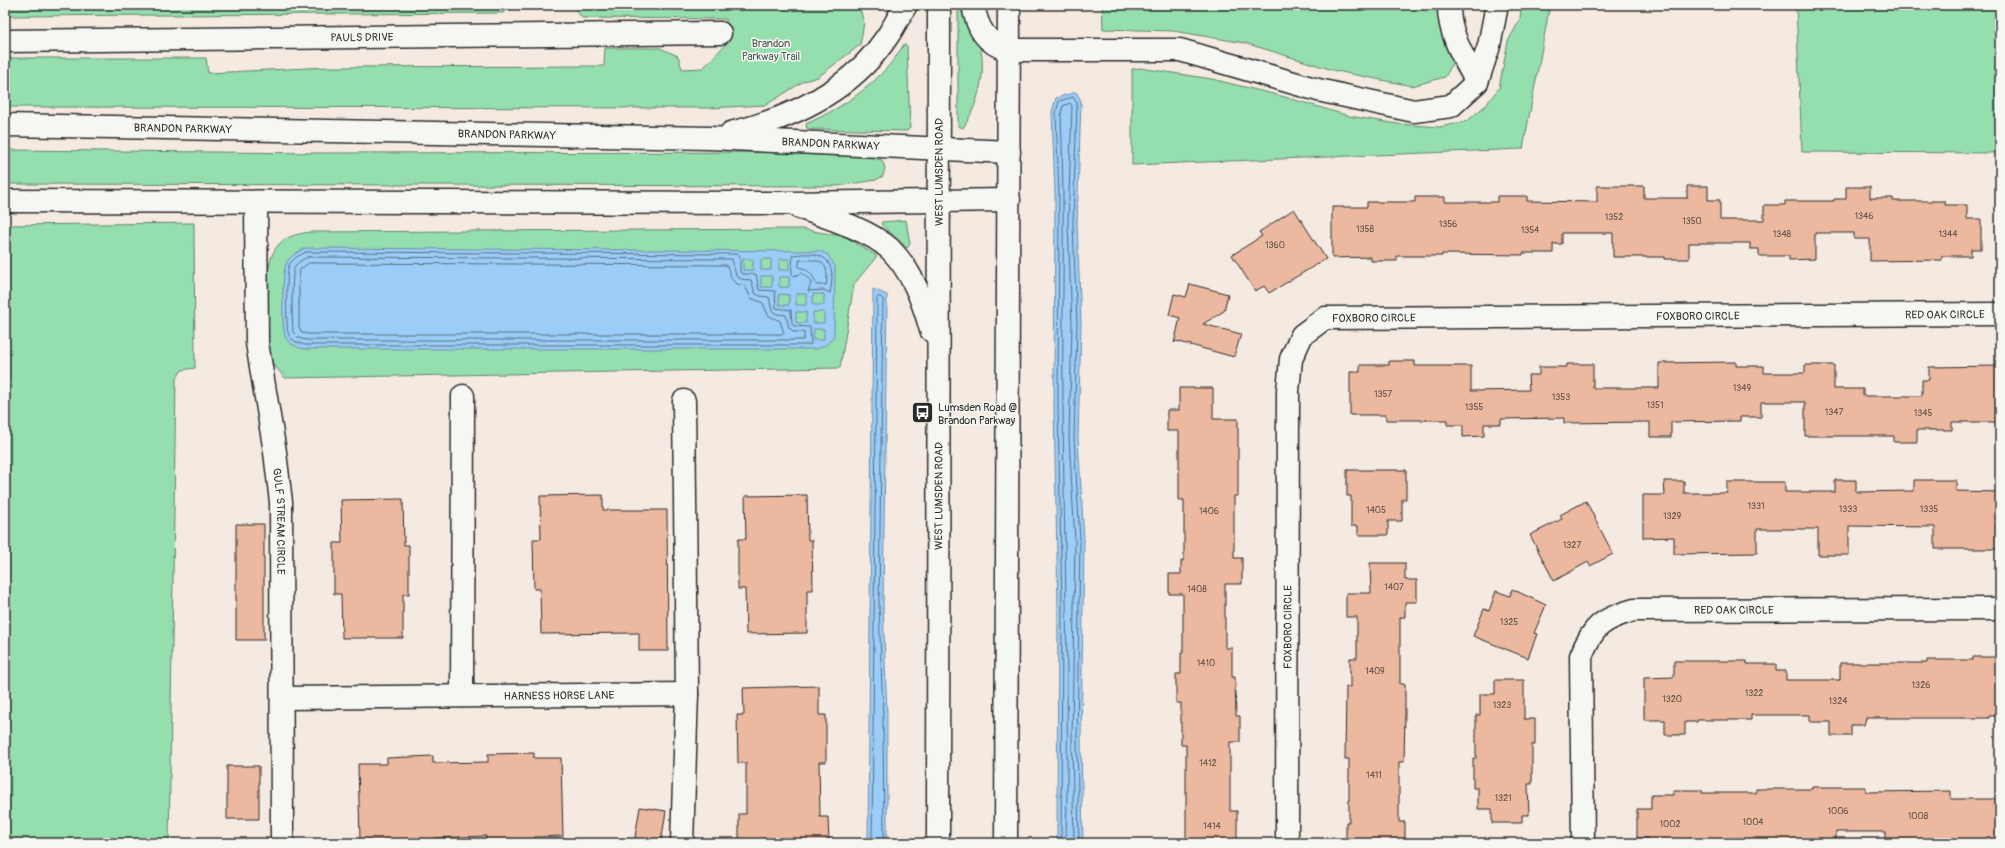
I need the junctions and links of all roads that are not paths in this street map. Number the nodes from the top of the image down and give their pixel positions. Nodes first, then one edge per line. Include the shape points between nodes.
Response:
1 (906, 5) edge
2 (939, 5) edge
3 (973, 5) edge
4 (1010, 5) edge
5 (1449, 5) edge
6 (1497, 5) edge
7 (720, 33) dead end
8 (5, 41) edge
9 (1009, 50) junction
10 (1477, 82) junction
11 (5, 125) edge
12 (710, 138) junction
13 (940, 148) junction
14 (1009, 152) junction
15 (1009, 200) junction
16 (5, 201) edge
17 (939, 201) junction
18 (256, 202) junction
19 (788, 203) junction
20 (1890, 314) joint
21 (2000, 314) edge
22 (938, 354) junction
23 (463, 396) dead end
24 (684, 401) dead end
25 (2000, 609) edge
26 (687, 694) junction
27 (462, 696) junction
28 (283, 698) junction
29 (282, 843) edge
30 (682, 843) edge
31 (938, 843) edge
32 (1006, 843) edge
33 (1287, 843) edge
34 (1583, 843) edge

1 - 12 street via 886,38 865,64 822,98 790,114 744,130
2 - 13 street, WEST LUMSDEN ROAD
3 - 9 street via 977,24 988,40
4 - 9 street
5 - 10 street via 1451,24 1461,54
6 - 10 street via 1489,46
7 - 8 street, PAULS DRIVE
9 - 10 street via 1180,50 1318,90 1414,111 1451,106
9 - 14 street
11 - 12 street, BRANDON PARKWAY
12 - 13 street, BRANDON PARKWAY
13 - 14 street, BRANDON PARKWAY
13 - 17 street, WEST LUMSDEN ROAD
14 - 15 street
15 - 17 street
15 - 32 street
16 - 18 street
17 - 19 street
17 - 22 street, WEST LUMSDEN ROAD
18 - 19 street
18 - 28 street, GULF STREAM CIRCLE via 256,343 281,502
19 - 22 street via 868,235 889,249 909,274 923,302
20 - 21 street, RED OAK CIRCLE
20 - 33 street, FOXBORO CIRCLE via 1325,318 1302,335 1291,359 1288,391
22 - 31 street, WEST LUMSDEN ROAD
23 - 27 street
24 - 26 street
25 - 34 street, RED OAK CIRCLE via 1634,610 1603,622 1589,636 1581,656
26 - 27 street, HARNESS HORSE LANE
26 - 30 street
27 - 28 street, HARNESS HORSE LANE
28 - 29 street, GULF STREAM CIRCLE

